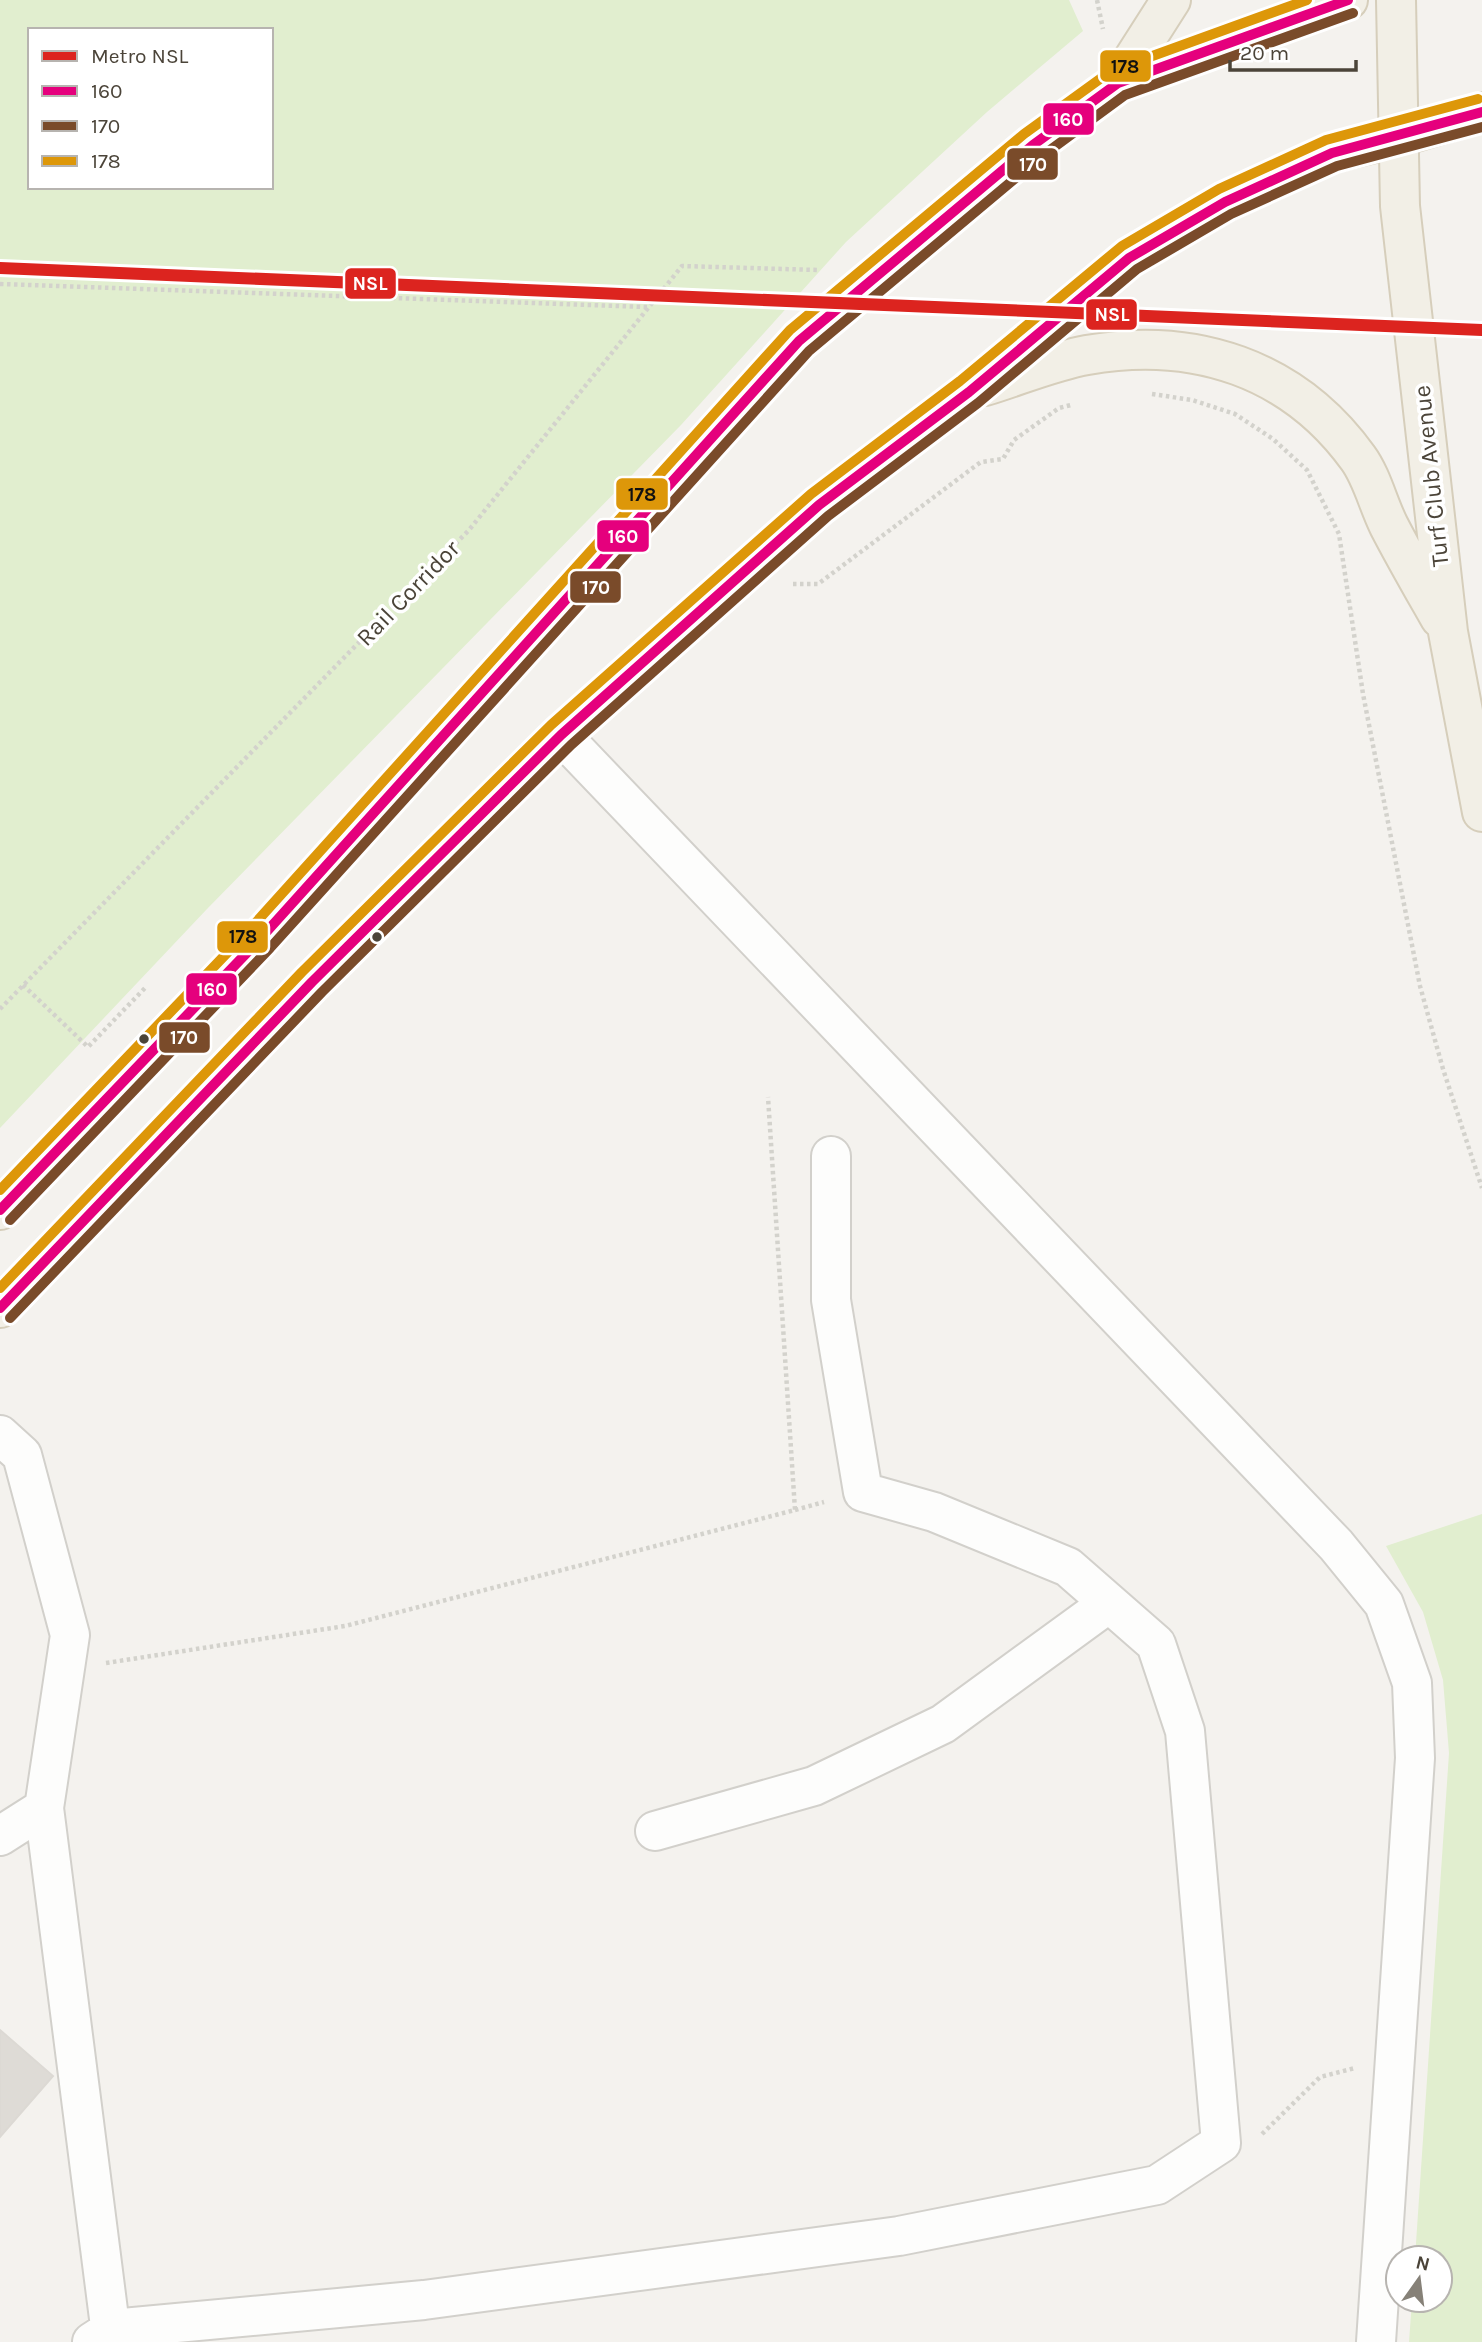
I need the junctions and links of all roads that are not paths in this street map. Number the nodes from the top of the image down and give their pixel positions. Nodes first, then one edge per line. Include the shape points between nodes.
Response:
1 (1171, 0) edge
2 (1348, 0) edge
3 (1396, 0) edge
4 (1118, 83) junction
5 (1482, 112) edge
6 (1399, 137) junction
7 (969, 392) junction
8 (1448, 632) junction
9 (561, 735) junction
10 (1482, 812) edge
11 (831, 1156) dead end
12 (0, 1210) edge
13 (0, 1308) edge
14 (0, 1435) edge
15 (1109, 1603) junction
16 (44, 1808) junction
17 (655, 1831) dead end
18 (0, 1836) edge
19 (105, 2338) edge
20 (1376, 2342) edge

1 - 4 main road
2 - 4 main road
3 - 6 main road, Turf Club Avenue
4 - 12 main road via 1033,145 799,341 260,939
5 - 6 main road
6 - 7 main road via 1332,153 1225,202 1129,258
6 - 8 main road, Turf Club Avenue via 1401,206
7 - 8 main road via 1085,355 1135,349 1235,362 1297,398 1360,459 1388,524
7 - 9 main road via 819,505
8 - 10 main road, Turf Club Avenue
9 - 13 main road via 312,982
9 - 20 lane via 1336,1545 1384,1604 1412,1683 1415,1758
11 - 15 lane via 831,1300 863,1492 934,1513 1068,1567
14 - 16 lane via 22,1455 69,1635
15 - 17 lane via 943,1724 814,1786
15 - 19 lane via 1156,1644 1185,1731 1221,2143 1157,2185 899,2236
16 - 18 lane
16 - 19 lane

